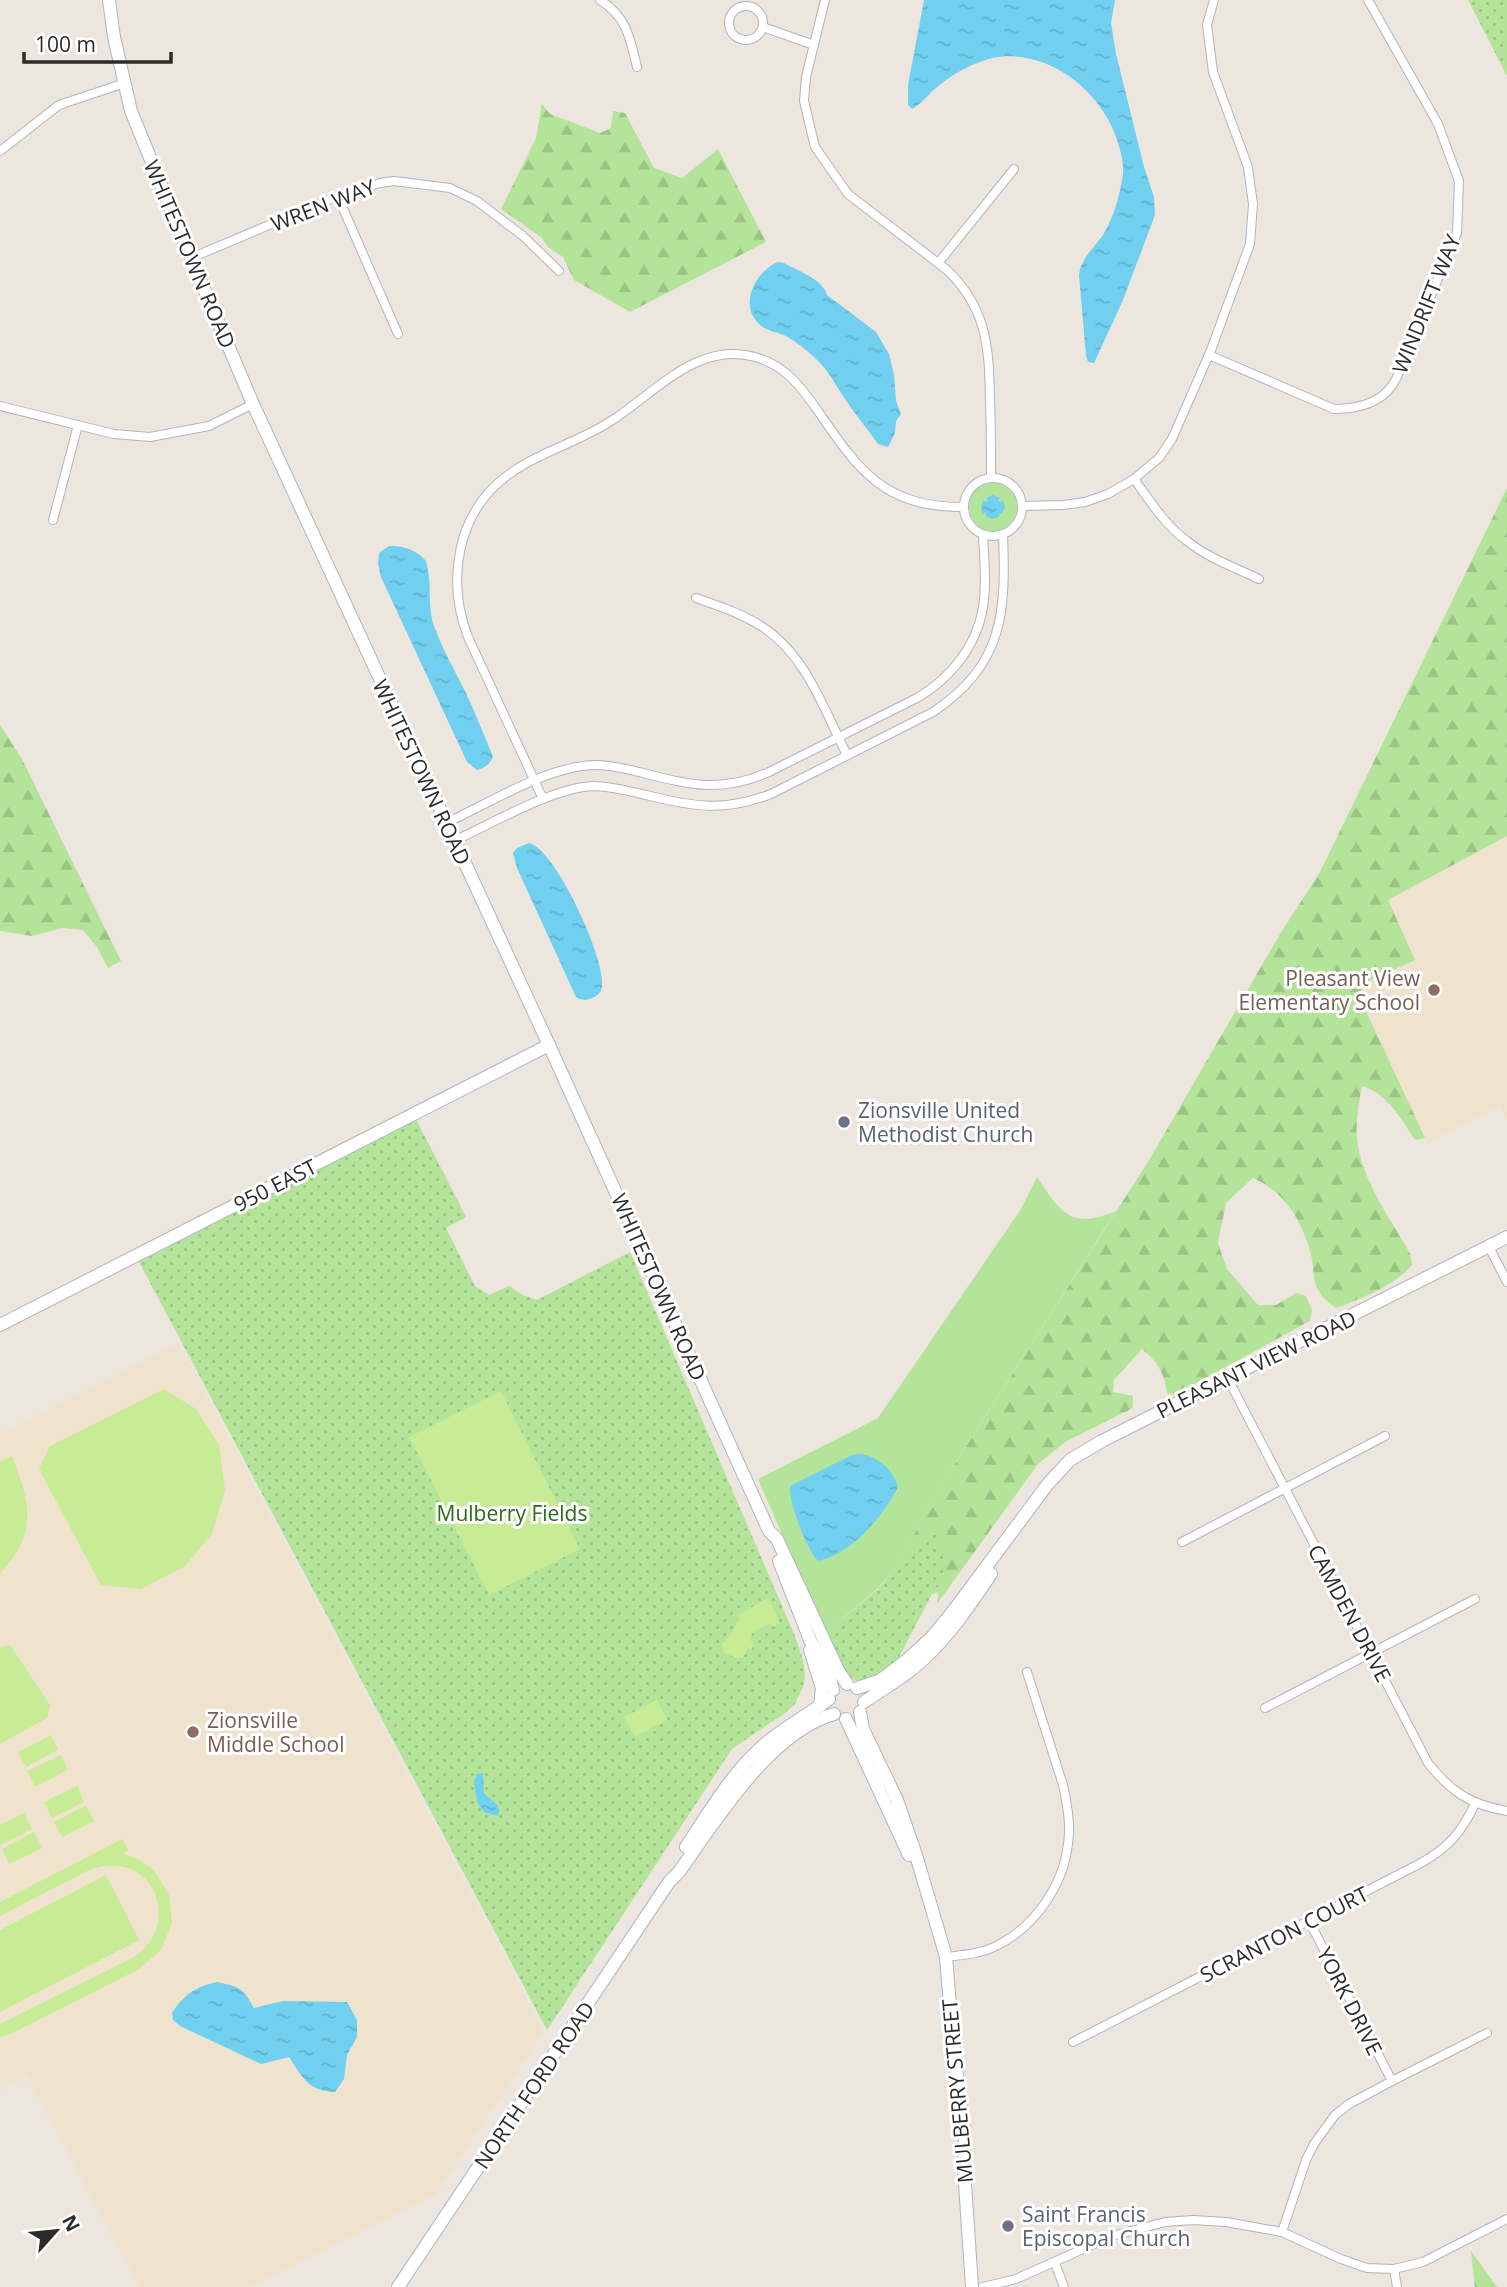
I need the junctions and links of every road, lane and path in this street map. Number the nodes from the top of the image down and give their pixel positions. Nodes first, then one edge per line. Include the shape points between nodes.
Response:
1 (109, 0) edge
2 (600, 0) edge
3 (825, 0) edge
4 (1214, 0) edge
5 (1368, 0) edge
6 (762, 27) junction
7 (814, 45) junction
8 (637, 67) dead end
9 (125, 83) junction
10 (0, 151) edge
11 (1014, 170) dead end
12 (338, 197) junction
13 (191, 258) junction
14 (939, 262) junction
15 (559, 271) dead end
16 (398, 334) dead end
17 (1209, 355) junction
18 (253, 404) junction
19 (0, 406) edge
20 (78, 425) junction
21 (992, 477) junction
22 (1134, 479) junction
23 (1022, 506) junction
24 (963, 508) junction
25 (53, 520) dead end
26 (1003, 534) junction
27 (983, 535) junction
28 (1259, 579) dead end
29 (696, 598) dead end
30 (838, 738) junction
31 (847, 755) junction
32 (535, 781) junction
33 (543, 799) junction
34 (446, 822) junction
35 (454, 841) junction
36 (549, 1045) junction
37 (1507, 1237) edge
38 (1489, 1247) junction
39 (1507, 1282) edge
40 (0, 1325) edge
41 (1228, 1379) junction
42 (1385, 1436) dead end
43 (1285, 1488) junction
44 (1025, 1516) junction
45 (769, 1531) junction
46 (1182, 1542) dead end
47 (1475, 1599) dead end
48 (810, 1640) junction
49 (1370, 1652) junction
50 (1027, 1672) dead end
51 (852, 1686) junction
52 (828, 1698) junction
53 (862, 1707) junction
54 (1265, 1708) dead end
55 (840, 1717) junction
56 (1475, 1804) junction
57 (1507, 1811) edge
58 (669, 1882) junction
59 (929, 1897) junction
60 (1309, 1921) junction
61 (946, 1957) junction
62 (1487, 2033) dead end
63 (1073, 2042) dead end
64 (1392, 2081) junction
65 (1507, 2219) edge
66 (1282, 2232) junction
67 (1055, 2263) junction
68 (1394, 2269) junction
69 (398, 2287) edge
70 (972, 2287) edge
71 (983, 2287) edge
72 (1064, 2287) edge
73 (1397, 2287) edge

1 - 9 street, WHITESTOWN ROAD
2 - 8 street via 626,26
3 - 7 street
4 - 17 street via 1207,25 1213,72 1248,167 1253,204 1250,244
5 - 17 street, WINDRIFT WAY via 1438,124 1459,181 1457,233 1396,379 1377,399 1351,409 1334,409
6 - 6 street via 761,16 748,6 738,8 730,17 729,28 736,37 757,36
6 - 7 street
7 - 14 street via 804,101 815,148 848,194
9 - 10 street via 59,105
9 - 13 street, WHITESTOWN ROAD via 131,111
11 - 14 street
12 - 13 street, WREN WAY
12 - 15 street, WREN WAY via 394,181 450,188 477,201 523,236
12 - 16 street
13 - 18 street, WHITESTOWN ROAD
14 - 21 street via 969,296 985,332
17 - 22 street via 1172,439
18 - 20 street via 209,426 150,437
18 - 34 street, WHITESTOWN ROAD
19 - 20 street
20 - 25 street
21 - 23 street via 1011,484
21 - 24 street via 971,487
22 - 23 street via 1085,502
22 - 28 street via 1185,540
23 - 26 street via 1016,524
24 - 27 street via 971,527
24 - 32 street via 917,503 877,483 851,459 791,376 762,359 738,355 697,361 603,426 517,469 492,490 471,520 459,552 456,587 465,630
26 - 27 street
26 - 31 street via 1001,618 979,668 945,704
27 - 30 street via 983,608 963,656 933,688
29 - 30 street via 751,620 785,646 804,670
30 - 31 street
30 - 32 street via 760,776 726,785 694,785 595,765
31 - 33 street via 771,794 734,805 690,805 604,786 571,789
32 - 33 street
32 - 34 street
33 - 35 street
34 - 35 street, WHITESTOWN ROAD
35 - 36 street, WHITESTOWN ROAD
36 - 40 street, 950 EAST
36 - 45 street, WHITESTOWN ROAD
37 - 38 street, PLEASANT VIEW ROAD
38 - 39 street
38 - 41 street, PLEASANT VIEW ROAD
41 - 43 street, CAMDEN DRIVE
41 - 44 street, PLEASANT VIEW ROAD via 1070,1461
42 - 43 street
43 - 46 street
43 - 49 street, CAMDEN DRIVE
44 - 51 street, PLEASANT VIEW ROAD via 931,1638 879,1681
44 - 53 street, PLEASANT VIEW ROAD via 957,1624 929,1655
45 - 48 street, WHITESTOWN ROAD via 770,1544
45 - 51 street, WHITESTOWN ROAD via 777,1539 838,1670
47 - 49 street
48 - 52 street, WHITESTOWN ROAD
48 - 52 street, WHITESTOWN ROAD via 828,1671
49 - 54 street
49 - 56 street, CAMDEN DRIVE via 1429,1763 1449,1786
50 - 61 street via 1067,1804 1069,1834 1063,1867 1038,1912 1010,1938 983,1951
51 - 52 street via 842,1685
51 - 53 street
52 - 55 street
52 - 58 street, NORTH FORD ROAD via 743,1766 673,1868
53 - 55 street
53 - 59 street, MULBERRY STREET via 863,1729 897,1800
55 - 58 street, NORTH FORD ROAD via 819,1719 768,1759 741,1786
55 - 59 street, MULBERRY STREET
56 - 57 street, CAMDEN DRIVE
56 - 60 street, SCRANTON COURT via 1458,1834 1436,1854
58 - 69 street, NORTH FORD ROAD
59 - 61 street, MULBERRY STREET
60 - 63 street, SCRANTON COURT
60 - 64 street, YORK DRIVE
61 - 70 street, MULBERRY STREET via 965,2134
62 - 64 street
64 - 66 street via 1349,2104 1325,2127 1306,2160
65 - 68 street via 1423,2262
66 - 67 street via 1226,2222 1165,2222 1112,2236
66 - 68 street via 1367,2268
67 - 71 street
67 - 72 street
68 - 73 street

